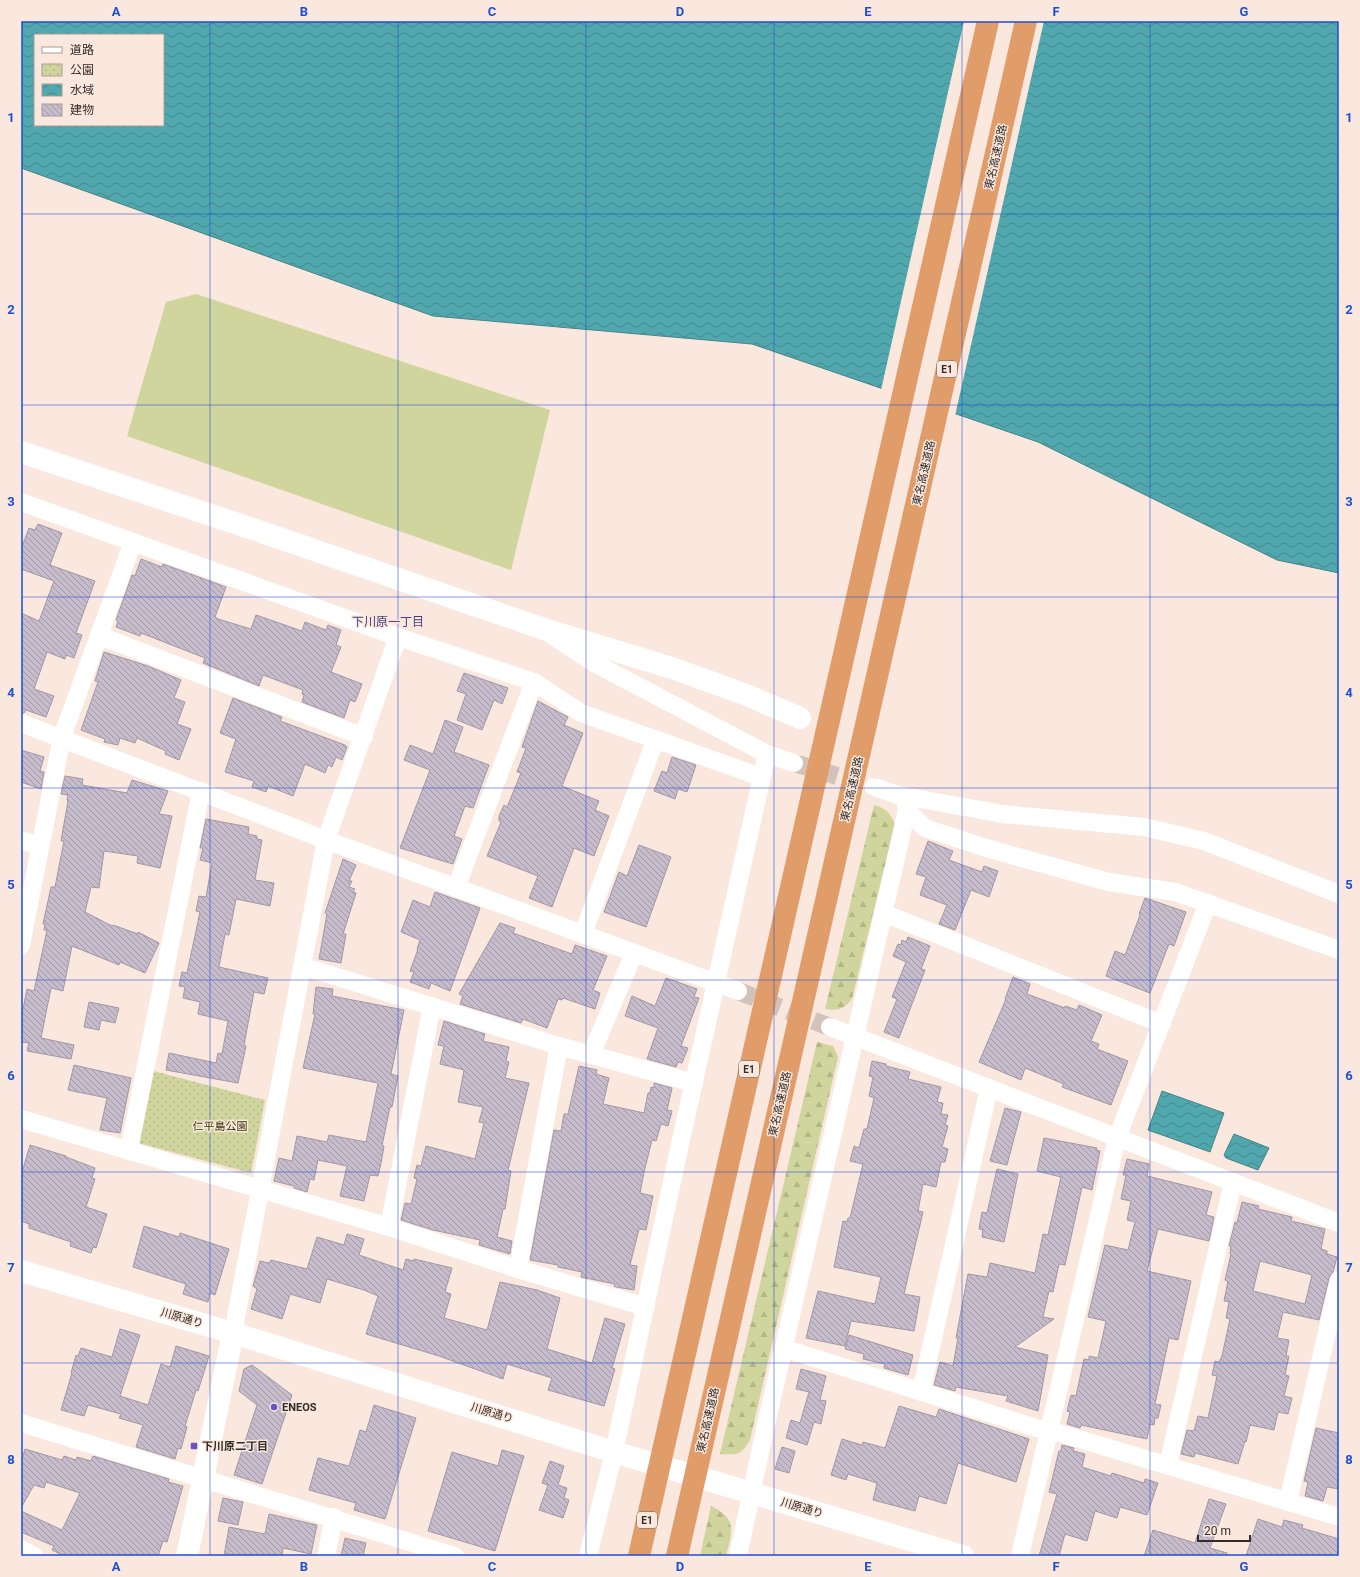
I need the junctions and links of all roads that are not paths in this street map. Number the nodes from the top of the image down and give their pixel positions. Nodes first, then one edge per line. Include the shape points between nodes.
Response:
1 (988, 21) edge
2 (1026, 21) edge
3 (21, 452) edge
4 (21, 502) edge
5 (133, 542) junction
6 (544, 629) junction
7 (100, 636) junction
8 (398, 637) junction
9 (534, 682) junction
10 (800, 718) dead end
11 (21, 723) edge
12 (62, 737) junction
13 (364, 737) junction
14 (655, 741) junction
15 (766, 754) junction
16 (794, 763) tunnel mouth
17 (761, 777) junction
18 (874, 787) tunnel mouth
19 (201, 791) junction
20 (906, 803) junction
21 (21, 840) edge
22 (326, 840) junction
23 (40, 846) junction
24 (456, 888) junction
25 (1339, 894) edge
26 (1208, 903) junction
27 (884, 913) junction
28 (583, 934) junction
29 (21, 945) edge
30 (1339, 950) edge
31 (634, 952) junction
32 (302, 966) junction
33 (716, 983) junction
34 (738, 991) tunnel mouth
35 (432, 1006) junction
36 (1162, 1024) junction
37 (830, 1027) tunnel mouth
38 (855, 1037) junction
39 (559, 1046) junction
40 (591, 1054) junction
41 (694, 1083) junction
42 (989, 1088) junction
43 (21, 1119) edge
44 (1117, 1138) junction
45 (129, 1150) junction
46 (1233, 1182) junction
47 (260, 1190) junction
48 (1339, 1223) edge
49 (389, 1227) junction
50 (518, 1269) junction
51 (21, 1271) edge
52 (1339, 1280) edge
53 (646, 1307) junction
54 (233, 1333) junction
55 (783, 1348) junction
56 (921, 1392) junction
57 (21, 1422) edge
58 (1049, 1431) junction
59 (614, 1452) junction
60 (1168, 1465) junction
61 (203, 1478) junction
62 (752, 1493) junction
63 (1288, 1502) junction
64 (334, 1517) junction
65 (1339, 1517) edge
66 (21, 1549) edge
67 (34, 1556) edge
68 (187, 1556) edge
69 (326, 1556) edge
70 (455, 1556) edge
71 (588, 1556) edge
72 (639, 1556) edge
73 (677, 1556) edge
74 (738, 1556) edge
75 (963, 1556) edge
76 (1020, 1556) edge

1 - 72 highway, E1
2 - 73 highway, 東名高速道路 / E1
3 - 6 street
4 - 5 street
5 - 7 street
5 - 8 street
6 - 10 street via 675,669
6 - 15 street via 594,663
7 - 12 street
7 - 13 street
8 - 9 street
8 - 13 street
9 - 14 street via 581,713
9 - 24 street
11 - 12 street
12 - 19 street
12 - 23 street
13 - 22 street
14 - 17 street
14 - 28 street
15 - 16 street
15 - 17 street
17 - 33 street
18 - 20 street
19 - 22 street
19 - 45 street
20 - 25 street via 1144,827 1204,841
20 - 26 street via 925,828 986,848 1109,882 1175,892
20 - 27 street
21 - 23 street
22 - 24 street
22 - 32 street
23 - 29 street
24 - 28 street
26 - 30 street
26 - 36 street
27 - 36 street
27 - 38 street
28 - 31 street
31 - 33 street
31 - 40 street
32 - 35 street
32 - 47 street
33 - 34 street
33 - 41 street
35 - 39 street
35 - 49 street
36 - 44 street
37 - 38 street
38 - 42 street
38 - 55 street
39 - 40 street
39 - 50 street
40 - 41 street
41 - 53 street
42 - 44 street
42 - 56 street
43 - 45 street
44 - 46 street
44 - 58 street
45 - 47 street
46 - 48 street
46 - 60 street
47 - 49 street
47 - 54 street
49 - 50 street
50 - 53 street
51 - 54 street, 川原通り
52 - 63 street
53 - 59 street
54 - 59 street, 川原通り
54 - 61 street
55 - 56 street
55 - 62 street
56 - 58 street
57 - 61 street
58 - 60 street
58 - 76 street
59 - 62 street, 川原通り
59 - 71 street
60 - 63 street
61 - 64 street
61 - 68 street
62 - 74 street
62 - 75 street, 川原通り
63 - 65 street
64 - 69 street
64 - 70 street
66 - 67 street

